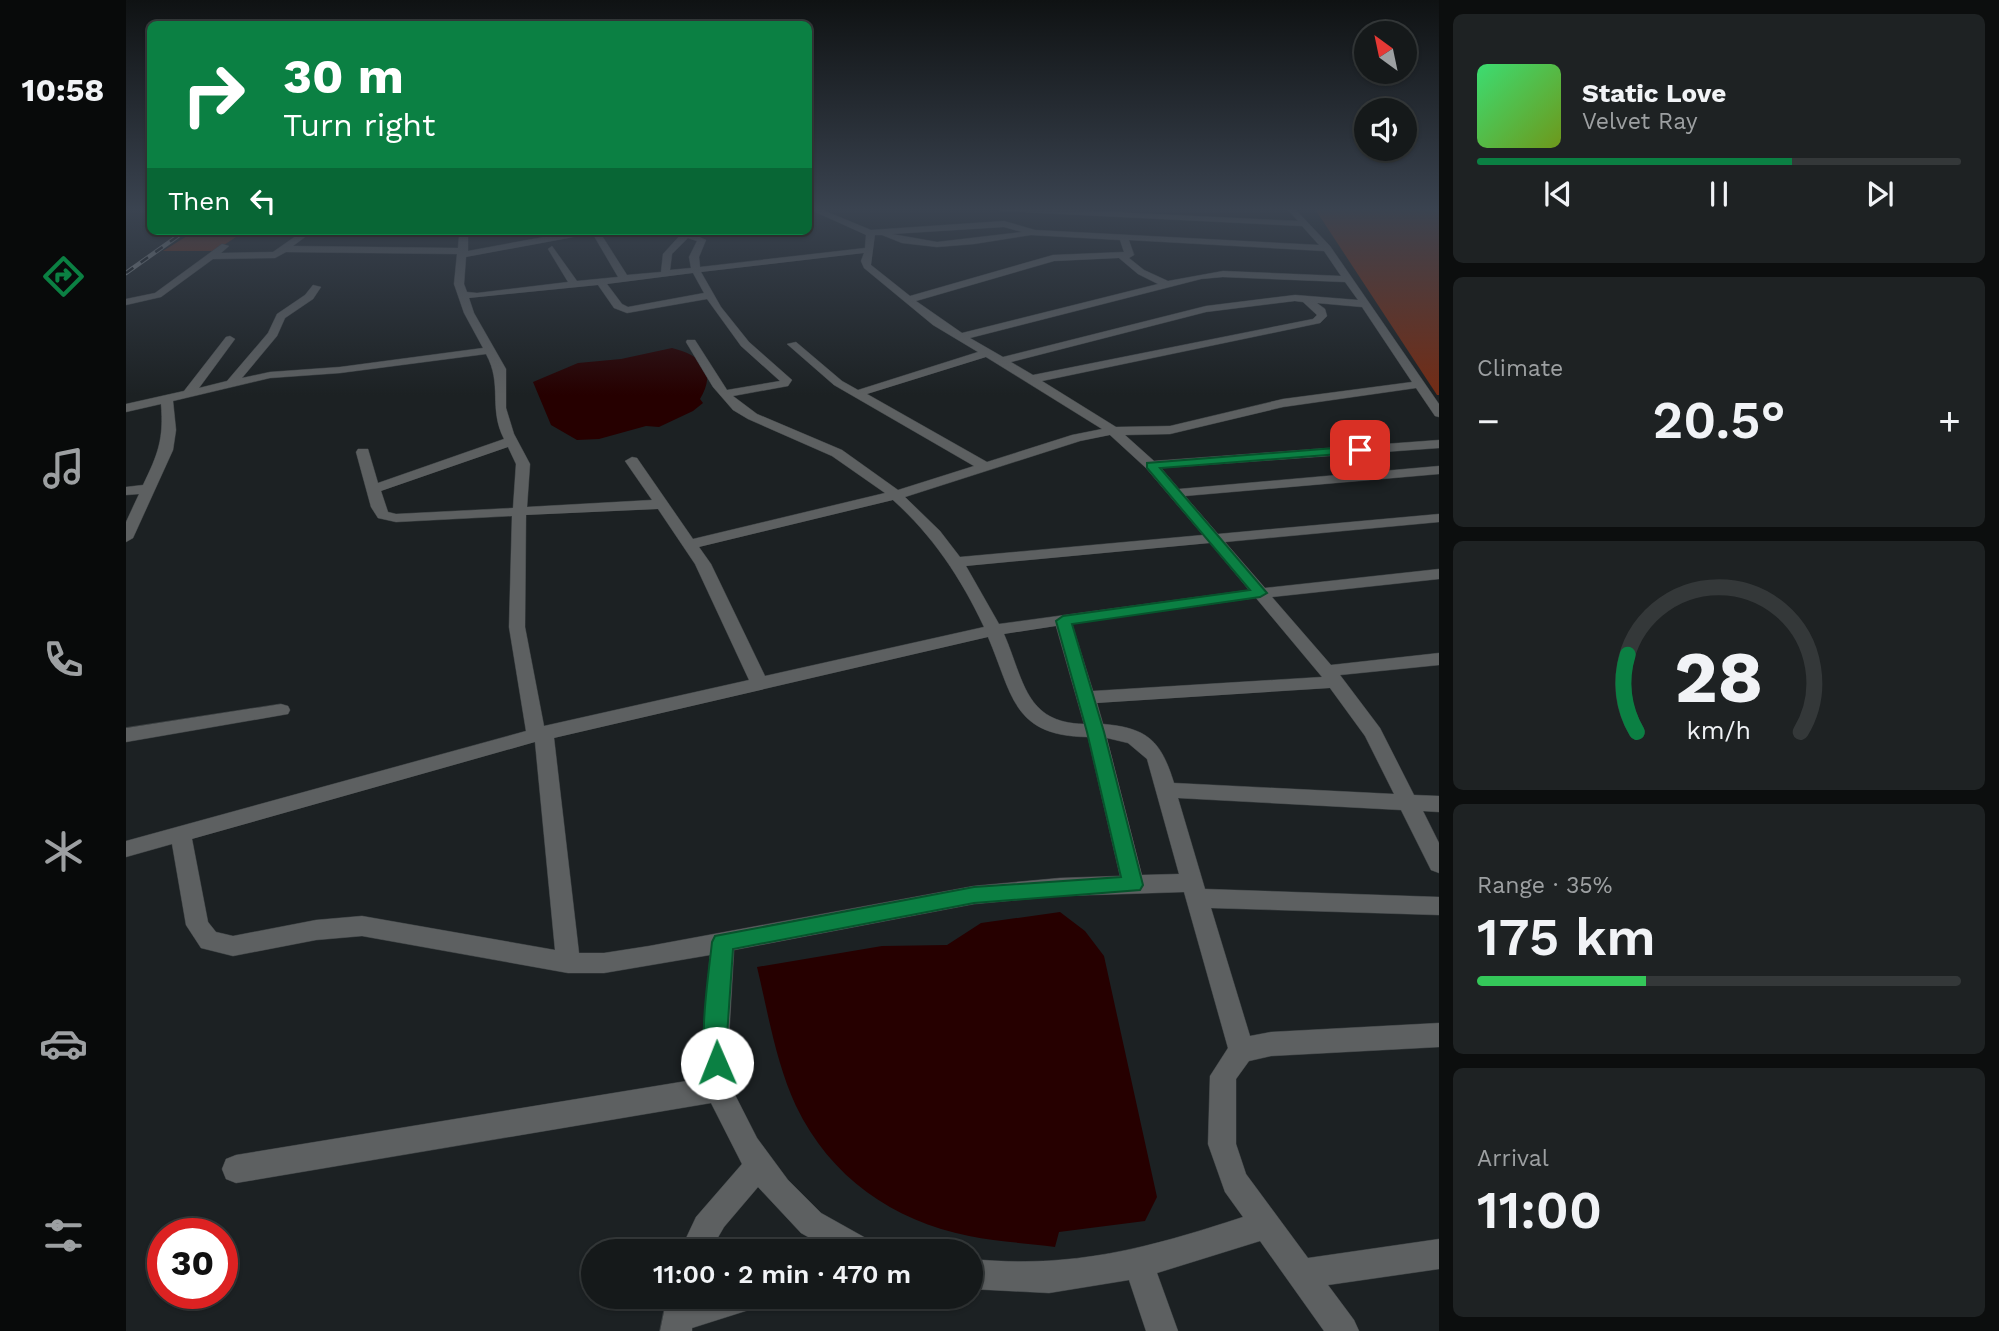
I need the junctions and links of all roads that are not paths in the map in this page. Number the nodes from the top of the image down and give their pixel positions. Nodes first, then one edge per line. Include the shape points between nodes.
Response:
1 (192, 271) edge
2 (461, 271) edge
3 (566, 271) edge
4 (621, 271) edge
5 (665, 271) edge
6 (696, 271) joint
7 (873, 271) edge
8 (1008, 271) edge
9 (1139, 271) edge
10 (1343, 271) edge
11 (666, 275) junction
12 (1285, 276) junction
13 (625, 279) junction
14 (1348, 279) junction
15 (601, 282) junction
16 (1166, 284) junction
17 (575, 285) junction
18 (316, 287) dead end
19 (463, 294) junction
20 (710, 295) junction
21 (1306, 299) junction
22 (908, 300) junction
23 (126, 302) edge
24 (1366, 304) junction
25 (960, 337) junction
26 (230, 339) dead end
27 (691, 342) dead end
28 (792, 344) dead end
29 (489, 350) junction
30 (988, 353) junction
31 (1002, 361) junction
32 (1033, 379) junction
33 (232, 383) junction
34 (1421, 384) junction
35 (189, 393) junction
36 (725, 394) junction
37 (856, 394) junction
38 (167, 399) junction
39 (126, 408) edge
40 (1439, 413) edge
41 (1112, 430) junction
42 (512, 441) junction
43 (1439, 444) edge
44 (363, 452) dead end
45 (632, 461) dead end
46 (984, 466) junction
47 (1151, 466) junction
48 (1439, 470) edge
49 (148, 489) junction
50 (373, 489) junction
51 (126, 491) edge
52 (1176, 493) junction
53 (897, 495) junction
54 (663, 504) junction
55 (520, 512) junction
56 (1439, 518) edge
57 (126, 538) edge
58 (1216, 539) junction
59 (691, 544) junction
60 (957, 562) junction
61 (1439, 574) edge
62 (1260, 593) junction
63 (1063, 621) junction
64 (994, 630) junction
65 (1438, 660) edge
66 (1331, 677) junction
67 (760, 684) junction
68 (1086, 698) junction
69 (281, 710) dead end
70 (1096, 732) junction
71 (540, 734) junction
72 (126, 735) edge
73 (1167, 790) junction
74 (1408, 804) junction
75 (1439, 804) edge
76 (181, 834) junction
77 (126, 849) edge
78 (1439, 864) edge
79 (1133, 885) junction
80 (1196, 890) junction
81 (1439, 906) edge
82 (723, 942) junction
83 (568, 963) junction
84 (1439, 1035) edge
85 (1241, 1049) junction
86 (718, 1089) junction
87 (759, 1165) junction
88 (236, 1169) dead end
89 (1265, 1225) junction
90 (700, 1239) edge
91 (839, 1239) edge
92 (1439, 1254) edge
93 (1139, 1264) junction
94 (1300, 1274) junction
95 (983, 1275) edge
96 (701, 1309) edge
97 (679, 1315) edge
98 (1162, 1331) edge
99 (1343, 1331) edge

1 - 23 street via 158,295
2 - 19 street
3 - 17 street
4 - 13 street
5 - 11 street
6 - 11 street
6 - 20 street
7 - 22 street
8 - 22 street
9 - 16 street
10 - 14 street
11 - 13 street
12 - 14 street
12 - 16 street via 1223,274
12 - 21 street
13 - 15 street
14 - 24 street
15 - 17 street
15 - 20 street via 618,306 627,310
16 - 25 street
17 - 19 street via 496,295
18 - 33 street via 281,316 274,334
19 - 29 street
20 - 36 street via 745,344 786,380 775,388
21 - 24 street
21 - 31 street via 1270,299 1206,309
21 - 32 street via 1321,311 1316,321
22 - 25 street
24 - 34 street
25 - 30 street
26 - 35 street
27 - 36 street
28 - 37 street via 822,372
29 - 33 street
29 - 42 street via 502,380 500,408
30 - 31 street
30 - 37 street
31 - 32 street
32 - 41 street
33 - 35 street
34 - 40 street
34 - 41 street via 1283,403 1170,430
35 - 38 street
36 - 53 street via 754,417 852,461
37 - 46 street
38 - 39 street
38 - 49 street via 169,439
41 - 46 street
41 - 47 street
42 - 50 street
42 - 55 street via 523,464
43 - 47 street
44 - 50 street
45 - 54 street
46 - 53 street
47 - 52 street
48 - 52 street
49 - 51 street
49 - 57 street
50 - 55 street via 383,515 396,518
52 - 58 street
53 - 59 street
53 - 60 street
54 - 55 street
54 - 59 street
55 - 71 street via 517,627
56 - 58 street
58 - 60 street
58 - 62 street
59 - 67 street
60 - 64 street
61 - 62 street
62 - 63 street
62 - 66 street
63 - 64 street
63 - 68 street
64 - 67 street
64 - 70 street via 1031,712 1048,726
65 - 66 street
66 - 68 street
66 - 74 street via 1373,733
67 - 71 street
68 - 70 street
69 - 72 street
70 - 73 street via 1124,734 1142,743 1156,755
70 - 79 street
71 - 76 street
71 - 83 street
73 - 74 street
73 - 80 street
74 - 75 street
74 - 78 street
76 - 77 street
76 - 83 street via 197,925 209,941 233,946 362,926
79 - 80 street
79 - 82 street via 974,895
80 - 81 street
80 - 85 street
82 - 83 street via 604,963
82 - 86 street via 716,1036
84 - 85 street
85 - 89 street via 1223,1076 1222,1144 1235,1182
86 - 87 street
86 - 88 street
87 - 90 street
87 - 91 street via 811,1223
89 - 93 street
89 - 94 street
92 - 94 street
93 - 95 street via 1107,1273 1045,1280
93 - 98 street
94 - 99 street
96 - 97 street

